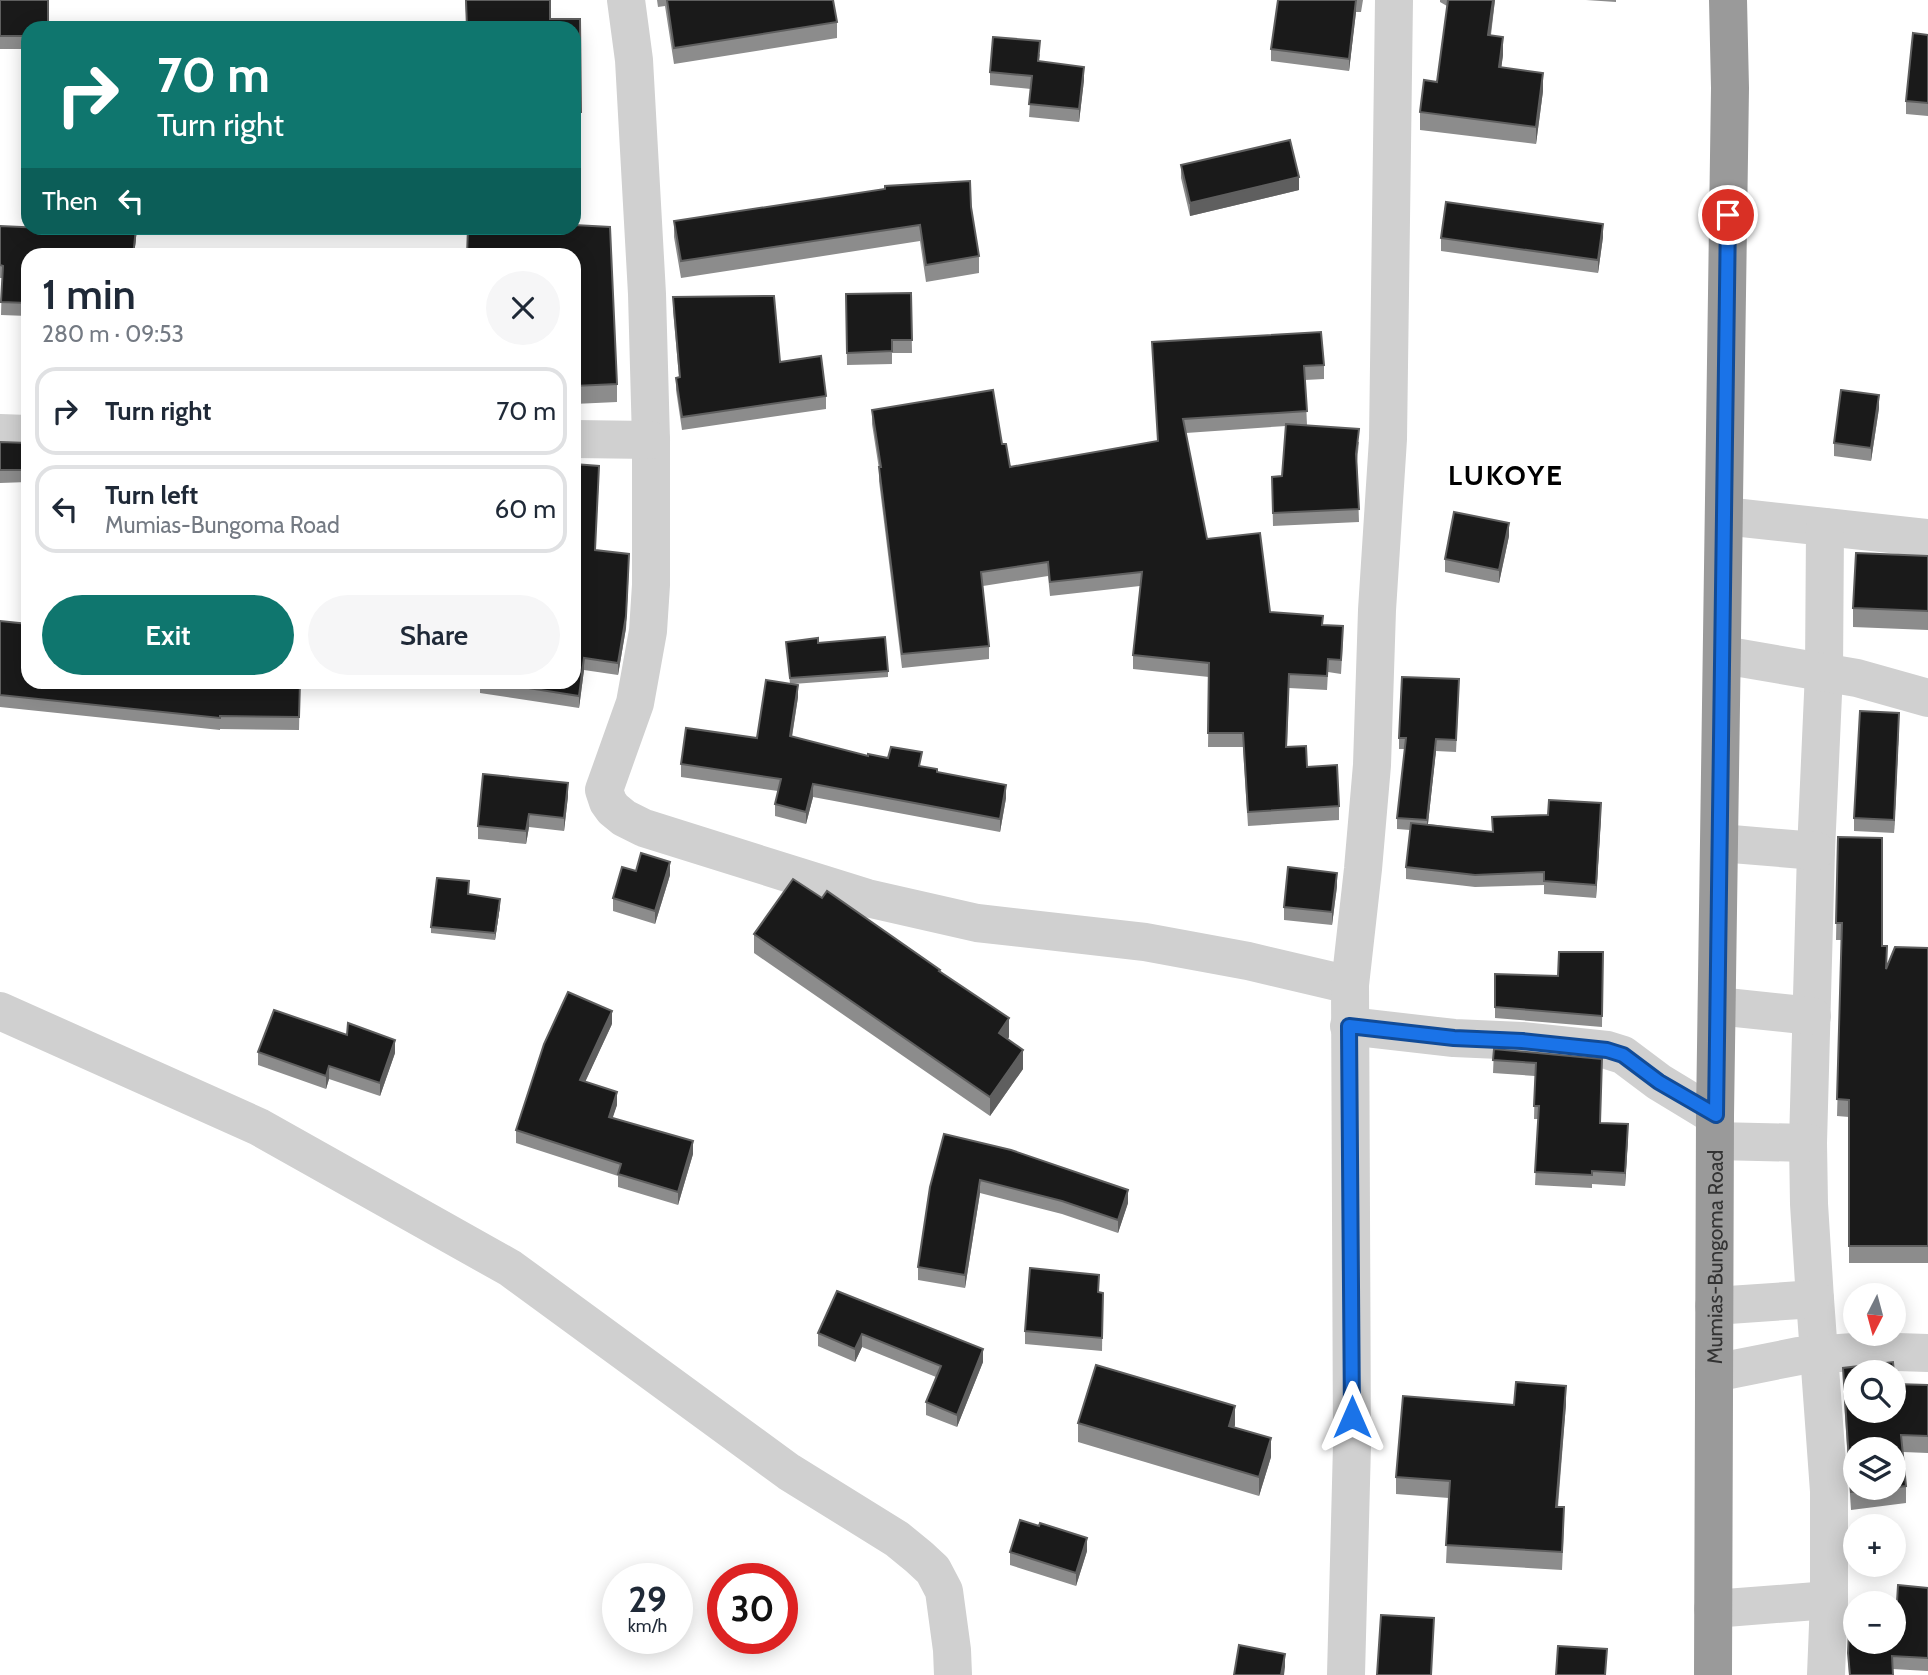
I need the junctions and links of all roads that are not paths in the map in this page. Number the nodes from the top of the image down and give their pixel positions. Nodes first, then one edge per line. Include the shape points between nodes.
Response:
1 (626, 0) edge
2 (1394, 0) edge
3 (1728, 0) edge
4 (0, 433) edge
5 (21, 434) edge
6 (581, 439) edge
7 (651, 440) junction
8 (1724, 516) junction
9 (1825, 527) junction
10 (1928, 538) edge
11 (1723, 655) junction
12 (1824, 672) junction
13 (1928, 698) edge
14 (1720, 843) junction
15 (1816, 851) junction
16 (1350, 985) junction
17 (1717, 1006) junction
18 (0, 1011) edge
19 (1812, 1016) junction
20 (1349, 1026) junction
21 (1715, 1128) junction
22 (1808, 1143) junction
23 (1815, 1300) junction
24 (1714, 1306) junction
25 (1928, 1353) edge
26 (1818, 1355) junction
27 (1714, 1373) junction
28 (1829, 1600) junction
29 (1713, 1609) junction
30 (953, 1675) edge
31 (1346, 1675) edge
32 (1713, 1675) edge
33 (1826, 1675) edge

1 - 7 street via 634,60
2 - 16 street via 1388,439 1372,765
3 - 8 highway, Mumias-Bungoma Road
4 - 5 street
6 - 7 street
7 - 16 street via 651,585 646,644 635,703 604,790 608,802 624,818 867,898 976,923 1144,942
8 - 9 street
8 - 11 highway, Mumias-Bungoma Road
9 - 10 street
9 - 12 street
11 - 12 street
11 - 14 highway, Mumias-Bungoma Road
12 - 13 street
12 - 15 street
14 - 15 street
14 - 17 highway, Mumias-Bungoma Road
15 - 19 street
16 - 20 street
17 - 19 street
17 - 21 highway, Mumias-Bungoma Road
18 - 30 street via 259,1127 510,1268 789,1472 919,1556 944,1591
19 - 22 street
20 - 21 street via 1607,1050 1623,1055
20 - 31 street via 1352,1445
21 - 22 street
21 - 24 highway, Mumias-Bungoma Road
22 - 23 street
23 - 24 street
23 - 26 street
24 - 27 highway, Mumias-Bungoma Road
25 - 26 street
26 - 27 street
26 - 28 street via 1829,1491
27 - 29 highway, Mumias-Bungoma Road
28 - 29 street
28 - 33 street
29 - 32 highway, Mumias-Bungoma Road

